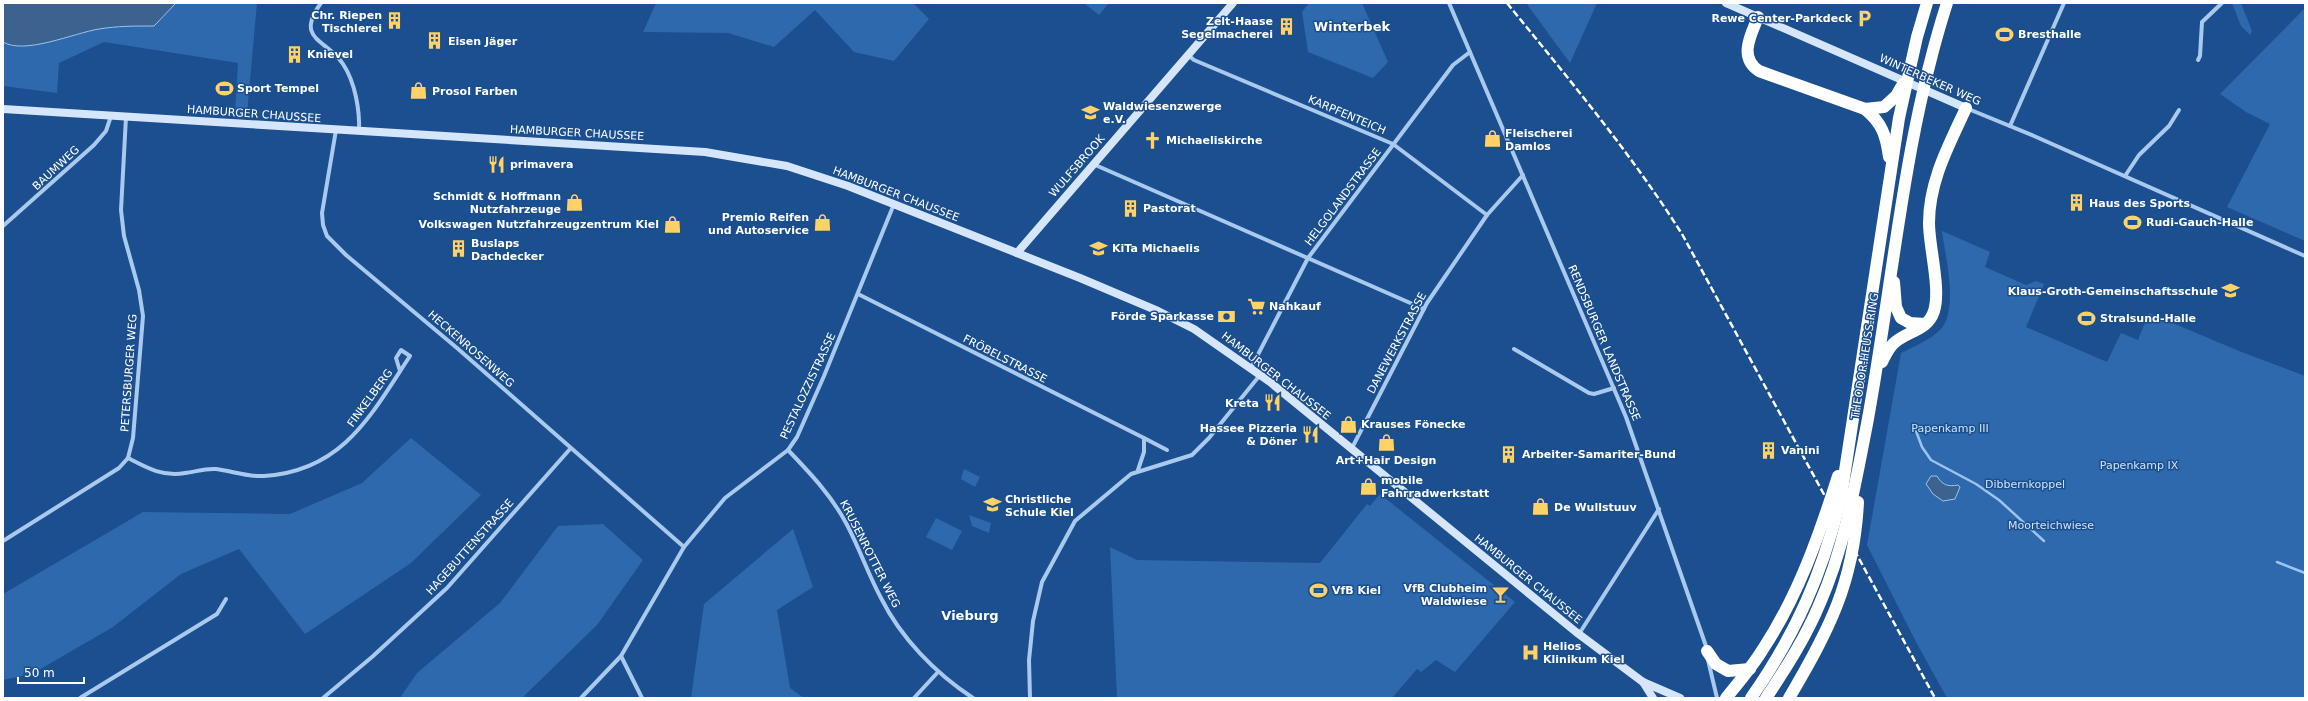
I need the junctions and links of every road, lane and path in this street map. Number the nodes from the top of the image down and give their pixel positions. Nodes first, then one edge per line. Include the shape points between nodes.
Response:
1 (321, 3) edge
2 (1233, 3) edge
3 (1449, 3) edge
4 (1726, 3) edge
5 (1927, 3) edge
6 (2064, 3) edge
7 (2222, 3) edge
8 (1947, 4) edge
9 (1758, 16) junction
10 (1470, 52) junction
11 (1187, 54) junction
12 (2198, 60) dead end
13 (1909, 72) junction
14 (1966, 108) junction
15 (3, 109) edge
16 (1865, 109) junction
17 (2179, 110) dead end
18 (111, 116) junction
19 (126, 116) junction
20 (2010, 126) junction
21 (336, 130) junction
22 (359, 132) junction
23 (1393, 144) junction
24 (1093, 164) junction
25 (1890, 174) junction
26 (1523, 175) junction
27 (2125, 176) junction
28 (894, 204) junction
29 (1487, 215) junction
30 (3, 226) edge
31 (1017, 253) junction
32 (2305, 256) edge
33 (1308, 258) junction
34 (1893, 258) junction
35 (858, 294) junction
36 (1424, 309) junction
37 (1925, 324) junction
38 (1514, 349) dead end
39 (1251, 368) junction
40 (400, 371) junction
41 (1877, 372) junction
42 (1260, 374) junction
43 (1614, 388) junction
44 (1144, 438) junction
45 (1849, 444) junction
46 (1352, 448) junction
47 (570, 449) junction
48 (788, 450) junction
49 (1167, 450) dead end
50 (128, 458) junction
51 (1860, 461) junction
52 (1138, 470) junction
53 (1658, 509) junction
54 (3, 541) edge
55 (684, 547) junction
56 (226, 599) dead end
57 (1579, 634) junction
58 (1707, 651) junction
59 (621, 656) junction
60 (1750, 668) junction
61 (938, 672) junction
62 (1643, 682) junction
63 (80, 698) edge
64 (323, 698) edge
65 (581, 698) edge
66 (642, 698) edge
67 (914, 698) edge
68 (973, 698) edge
69 (1030, 698) edge
70 (1653, 698) edge
71 (1680, 698) edge
72 (1716, 698) edge
73 (1726, 698) edge
74 (1751, 698) edge
75 (1766, 698) edge
76 (1789, 698) edge

1 - 22 street via 312,16 313,36 342,62 347,71 360,114
2 - 11 main road, WULFSBROOK
3 - 10 street, RENDSBURGER LANDSTRASSE
4 - 9 main road, WINTERBEKER WEG
5 - 13 highway, THEODOR-HEUSS-RING
6 - 20 street
7 - 12 street via 2202,22
8 - 34 highway, THEODOR-HEUSS-RING via 1917,118
9 - 14 main road, WINTERBEKER WEG
9 - 16 highway via 1747,43 1747,53 1754,68
10 - 23 street, HELGOLANDSTRASSE via 1453,64
10 - 26 street, RENDSBURGER LANDSTRASSE
11 - 23 street, KARPFENTEICH via 1194,60
11 - 24 main road, WULFSBROOK
13 - 16 highway via 1896,96 1888,104
13 - 25 highway, THEODOR-HEUSS-RING
14 - 20 street, WINTERBEKER WEG
14 - 37 highway via 1940,166 1932,193 1929,234 1936,304 1933,315
15 - 18 main road, HAMBURGER CHAUSSEE
16 - 25 highway via 1878,120 1884,131
17 - 27 street via 2169,126 2139,155
18 - 19 main road, HAMBURGER CHAUSSEE
18 - 30 street, BAUMWEG via 106,131 94,145
19 - 21 main road, HAMBURGER CHAUSSEE
19 - 50 street, PETERSBURGER WEG via 121,210 124,236 144,316 133,438
20 - 27 street, WINTERBEKER WEG
21 - 22 main road, HAMBURGER CHAUSSEE
21 - 47 street, HECKENROSENWEG via 322,213 323,225 328,236 346,255 457,348
22 - 28 main road, HAMBURGER CHAUSSEE via 705,152 787,166
23 - 29 street, KARPFENTEICH
23 - 33 street, HELGOLANDSTRASSE
24 - 31 main road, WULFSBROOK
24 - 33 street
25 - 45 highway, THEODOR-HEUSS-RING
26 - 29 street, DANEWERKSTRASSE
26 - 43 street, RENDSBURGER LANDSTRASSE
27 - 32 street, WINTERBEKER WEG
28 - 31 main road, HAMBURGER CHAUSSEE
28 - 35 street, PESTALOZZISTRASSE
29 - 36 street, DANEWERKSTRASSE
31 - 39 main road, HAMBURGER CHAUSSEE via 1177,320 1220,345
33 - 36 street
33 - 39 street, HELGOLANDSTRASSE
34 - 37 highway via 1898,314 1904,321
34 - 41 highway, THEODOR-HEUSS-RING
35 - 44 street, FRÖBELSTRASSE
35 - 48 street, PESTALOZZISTRASSE via 797,437
36 - 46 street, DANEWERKSTRASSE
37 - 41 highway via 1892,344
38 - 43 street via 1589,393
39 - 42 main road, HAMBURGER CHAUSSEE
40 - 40 street, FINKELBERG via 410,356 401,350 396,358
40 - 50 street, FINKELBERG via 352,438 321,460 295,470 262,476 215,469 175,475 151,470
41 - 51 highway, THEODOR-HEUSS-RING
42 - 46 main road, HAMBURGER CHAUSSEE
42 - 52 street via 1209,438 1192,455
43 - 53 street, RENDSBURGER LANDSTRASSE
44 - 49 street, FRÖBELSTRASSE
44 - 52 street via 1144,452
45 - 60 highway via 1800,584 1771,637
45 - 74 highway, THEODOR-HEUSS-RING via 1841,497 1819,575 1800,618
46 - 57 main road, HAMBURGER CHAUSSEE
47 - 55 street, HECKENROSENWEG
47 - 64 street, HAGEBUTTENSTRASSE via 447,588
48 - 55 street, PESTALOZZISTRASSE via 724,498
48 - 61 street, KRUSENROTTER WEG via 824,488 846,523 881,599 904,636
50 - 54 street via 103,480
51 - 75 highway, THEODOR-HEUSS-RING via 1850,514 1829,581 1806,632
51 - 76 highway via 1857,528 1846,584 1820,644
52 - 69 street via 1122,480 1075,521 1043,578 1032,621
53 - 57 street
53 - 58 street, RENDSBURGER LANDSTRASSE
55 - 59 street, PESTALOZZISTRASSE
56 - 63 street via 217,614
57 - 62 main road, HAMBURGER CHAUSSEE
58 - 60 highway via 1716,664 1728,671
58 - 72 street, RENDSBURGER LANDSTRASSE
59 - 65 street, PESTALOZZISTRASSE
59 - 66 street
60 - 73 highway
61 - 67 street
61 - 68 street, KRUSENROTTER WEG
62 - 70 main road, HAMBURGER CHAUSSEE
62 - 71 main road, HAMBURGER CHAUSSEE

